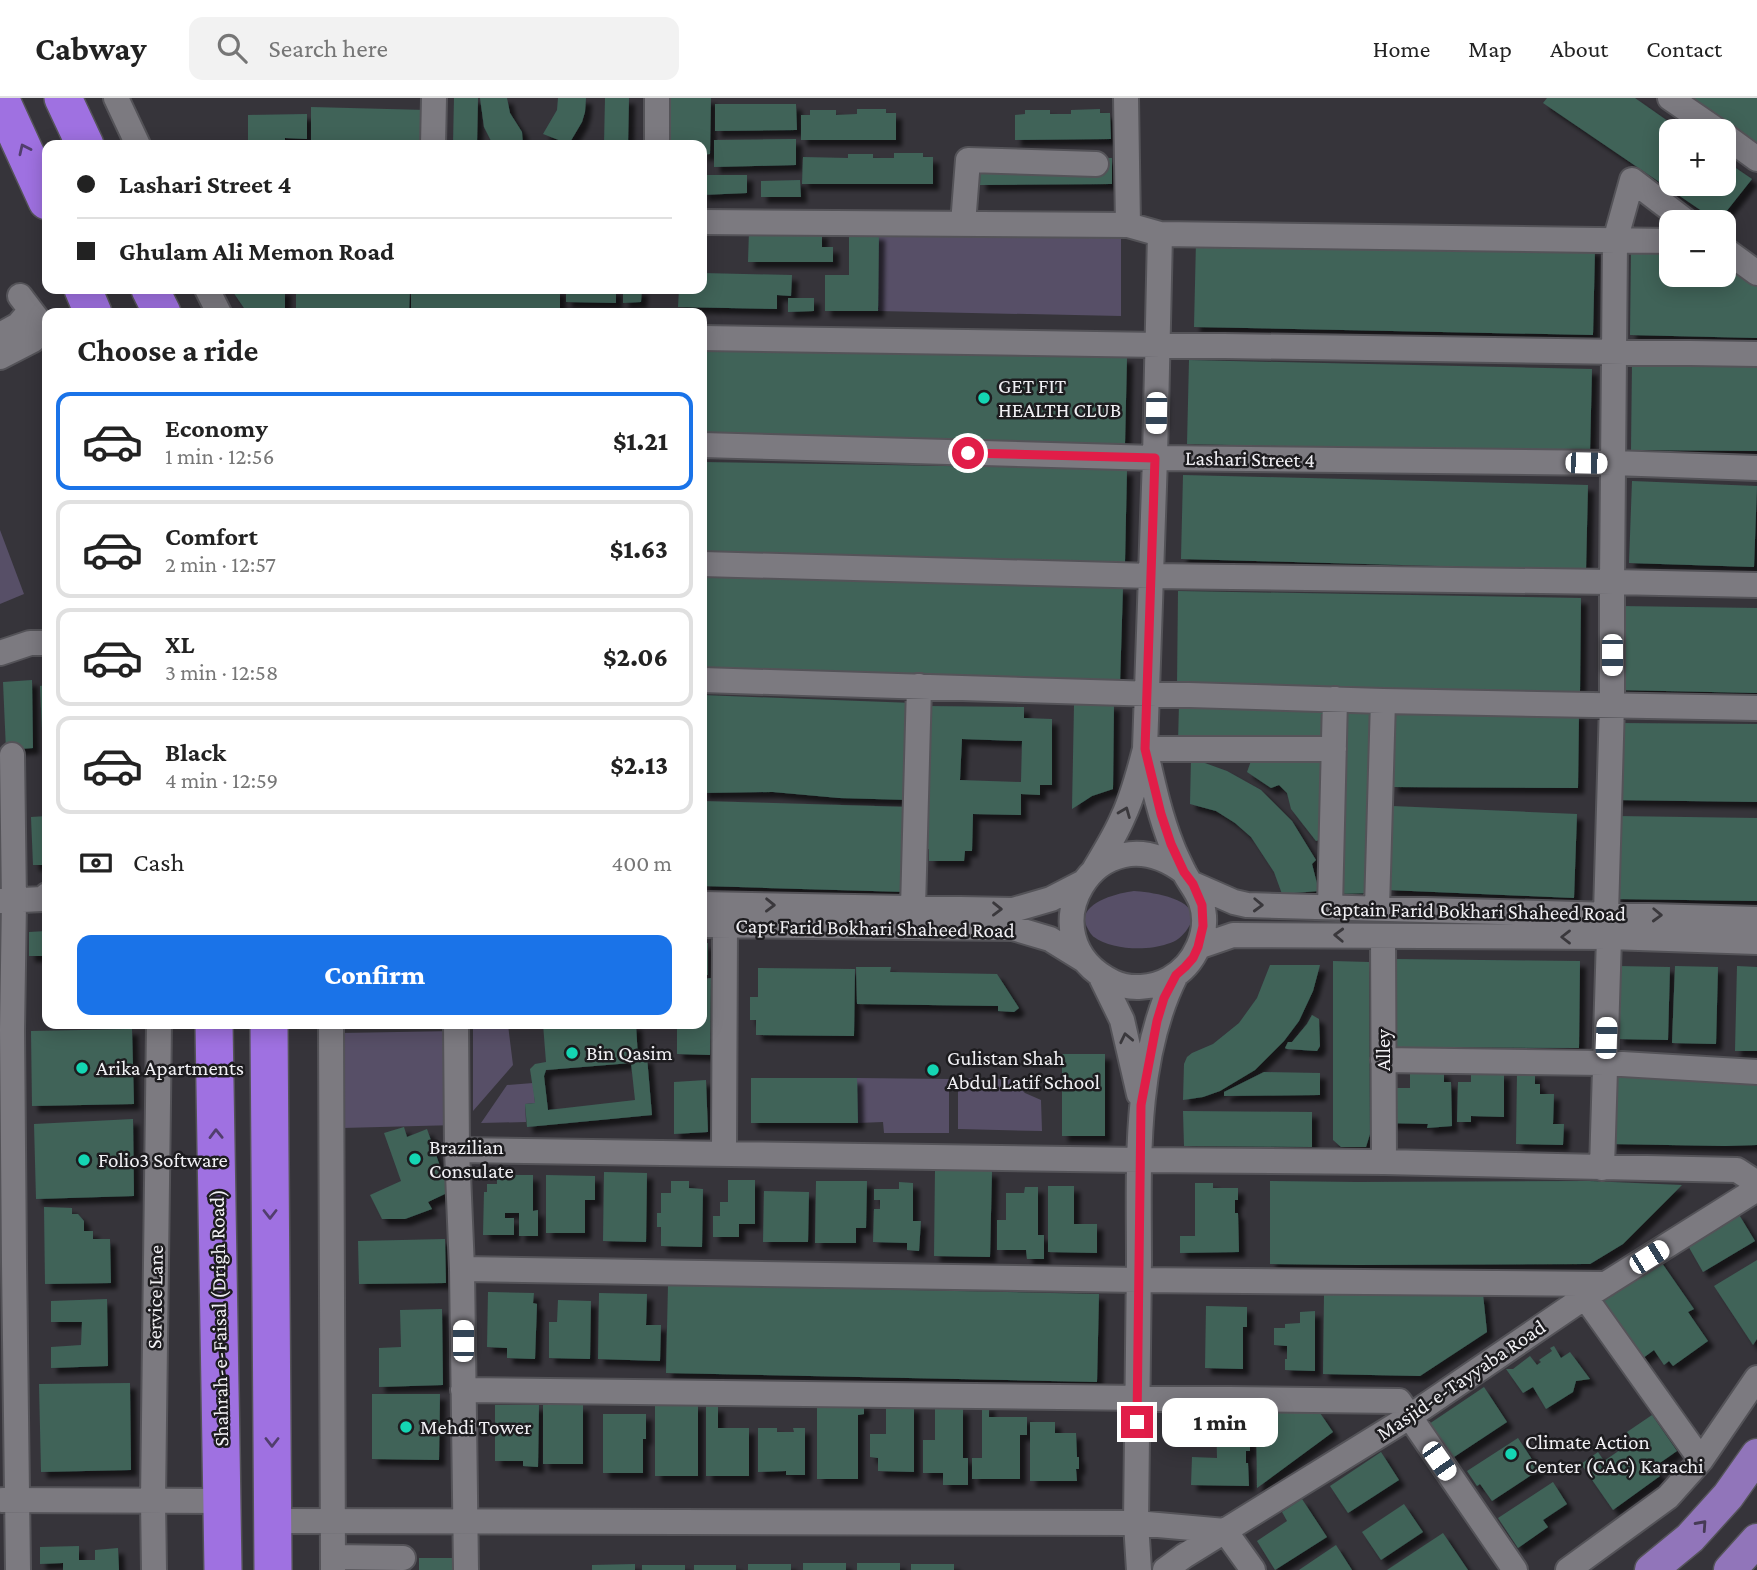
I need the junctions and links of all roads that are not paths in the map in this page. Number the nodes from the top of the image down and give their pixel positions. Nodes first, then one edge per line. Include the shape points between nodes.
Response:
1 (0, 98) edge
2 (63, 98) edge
3 (89, 98) edge
4 (116, 98) edge
5 (434, 98) edge
6 (657, 98) edge
7 (1126, 98) edge
8 (1670, 98) edge
9 (1701, 119) edge
10 (83, 140) edge
11 (106, 140) edge
12 (136, 140) edge
13 (433, 140) edge
14 (657, 140) edge
15 (1736, 144) edge
16 (1757, 159) edge
17 (1096, 164) dead end
18 (42, 189) edge
19 (1671, 210) edge
20 (707, 222) edge
21 (963, 223) junction
22 (1128, 225) junction
23 (1160, 234) junction
24 (1615, 241) junction
25 (1659, 241) edge
26 (1736, 258) edge
27 (1757, 273) edge
28 (36, 315) edge
29 (0, 335) edge
30 (707, 338) edge
31 (1158, 345) junction
32 (1615, 352) junction
33 (1757, 354) edge
34 (0, 356) edge
35 (707, 445) edge
36 (1155, 458) junction
37 (1613, 463) junction
38 (1757, 468) edge
39 (707, 564) edge
40 (1152, 576) junction
41 (1612, 582) junction
42 (1757, 585) edge
43 (42, 643) edge
44 (0, 653) edge
45 (707, 680) edge
46 (919, 686) junction
47 (1147, 693) junction
48 (1335, 699) junction
49 (1383, 701) junction
50 (1612, 704) junction
51 (1757, 708) edge
52 (1145, 749) junction
53 (1334, 749) junction
54 (12, 755) dead end
55 (1088, 877) junction
56 (1189, 878) junction
57 (42, 899) edge
58 (7, 901) edge
59 (707, 904) edge
60 (1330, 907) junction
61 (913, 908) junction
62 (1377, 908) junction
63 (1757, 919) edge
64 (713, 925) edge
65 (1607, 925) junction
66 (1383, 937) junction
67 (1757, 942) edge
68 (1198, 947) junction
69 (1092, 968) junction
70 (1176, 975) junction
71 (159, 1029) edge
72 (214, 1029) edge
73 (269, 1029) edge
74 (331, 1029) edge
75 (456, 1029) edge
76 (6, 1030) edge
77 (1382, 1060) junction
78 (1605, 1063) junction
79 (1757, 1072) edge
80 (1141, 1105) junction
81 (6, 1143) edge
82 (457, 1150) junction
83 (724, 1153) junction
84 (1140, 1160) junction
85 (1384, 1162) junction
86 (1602, 1168) junction
87 (1757, 1183) edge
88 (1757, 1189) edge
89 (7, 1263) edge
90 (462, 1269) junction
91 (1138, 1280) junction
92 (1606, 1284) junction
93 (1585, 1297) junction
94 (1757, 1378) edge
95 (463, 1390) junction
96 (1138, 1397) junction
97 (1409, 1418) junction
98 (1757, 1455) edge
99 (1701, 1460) junction
100 (8, 1500) edge
101 (153, 1501) junction
102 (223, 1502) junction
103 (334, 1520) junction
104 (366, 1520) junction
105 (272, 1521) junction
106 (465, 1521) junction
107 (1136, 1523) junction
108 (1225, 1531) junction
109 (1757, 1540) edge
110 (365, 1558) junction
111 (403, 1558) dead end
112 (333, 1564) edge
113 (18, 1570) edge
114 (154, 1570) edge
115 (223, 1570) edge
116 (273, 1570) edge
117 (466, 1570) edge
118 (1139, 1570) edge
119 (1165, 1570) edge
120 (1253, 1570) edge
121 (1516, 1570) edge
122 (1568, 1570) edge
123 (1651, 1570) edge
124 (1730, 1570) edge

18 -> 1 highway
2 - 10 highway
3 - 11 highway
4 - 12 street
5 - 13 street
6 - 14 street
7 - 22 street
8 - 9 street
15 - 16 street
17 - 21 street via 968,160
19 - 24 street via 1632,180
20 - 21 street
21 - 22 street
22 - 23 street
23 - 24 street
23 - 31 street
24 - 25 street
24 - 32 street
26 - 27 street
28 - 29 street
28 - 34 street via 33,340
30 - 31 street
31 - 32 street
31 - 36 street
32 - 33 street
32 - 37 street
35 - 36 street, Lashari Street 4
36 - 37 street, Lashari Street 4
36 - 40 street
37 - 38 street, Lashari Street 4
37 - 41 street
39 - 40 street
40 - 41 street
40 - 47 street
41 - 42 street
41 - 50 street
43 - 44 street
45 - 46 street
46 - 47 street
46 - 61 street
47 - 48 street
47 - 52 street
48 - 49 street
48 - 53 street
49 - 50 street
49 - 62 street
50 - 51 street
50 - 65 street
52 - 53 street
55 -> 52 street via 1124,817
52 - 56 street via 1171,844
53 - 60 street
54 - 58 street
55 - 56 street via 1108,860 1142,854 1171,863
61 -> 55 street, Capt Farid Bokhari Shaheed Road via 1013,910 1051,898
55 - 69 street via 1074,902 1071,922 1075,942
56 -> 60 street, Captain Farid Bokhari Shaheed Road via 1247,905
56 - 68 street via 1202,905
57 - 58 street
58 - 76 street
59 -> 61 street, Capt Farid Bokhari Shaheed Road
60 - 62 street, Captain Farid Bokhari Shaheed Road
62 - 65 street, Captain Farid Bokhari Shaheed Road
65 -> 63 street, Captain Farid Bokhari Shaheed Road
64 - 69 street, Capt Farid Bokhari Shaheed Road via 1013,928 1050,939
64 - 83 street
65 -> 66 street, Captain Farid Bokhari Shaheed Road
65 - 67 street, Captain Farid Bokhari Shaheed Road
65 - 78 street
66 -> 68 street, Captain Farid Bokhari Shaheed Road via 1233,935
66 - 77 street, Alley
68 - 70 street
69 - 70 street via 1119,985 1141,987
80 -> 69 street via 1122,1020
70 - 80 street via 1157,1021
71 - 101 street, Service Lane
102 -> 72 highway, Shahrah-e-Faisal (Drigh Road)
73 -> 105 highway
74 - 103 street
75 - 82 street
76 - 81 street
77 - 78 street
77 - 85 street, Alley
78 - 79 street
78 - 86 street
80 - 84 street
81 - 89 street
82 - 83 street
82 - 90 street
83 - 84 street
84 - 85 street
84 - 91 street
85 - 86 street
86 - 87 street via 1737,1170
88 - 92 street, Masjid-e-Tayyaba Road
89 - 100 street
90 - 91 street
90 - 95 street
91 - 92 street
91 - 96 street
92 - 93 street, Masjid-e-Tayyaba Road
93 - 97 street, Masjid-e-Tayyaba Road
93 - 99 street
94 - 99 street
95 - 96 street
95 - 106 street
96 - 97 street via 1399,1401
96 - 107 street
97 - 108 street, Masjid-e-Tayyaba Road
97 - 121 street
123 -> 98 main road via 1690,1538
99 - 122 street via 1668,1497
100 - 101 street
100 - 113 street
101 - 102 street
101 - 114 street, Service Lane
102 - 115 highway, Shahrah-e-Faisal (Drigh Road)
103 - 104 street
103 - 105 street
103 - 112 street
104 - 106 street
104 - 110 street
105 - 116 highway
106 - 107 street
106 - 117 street
107 - 108 street
107 - 118 street
108 - 119 street, Masjid-e-Tayyaba Road
108 - 120 street
109 - 124 main road
110 - 111 street
110 - 112 street

